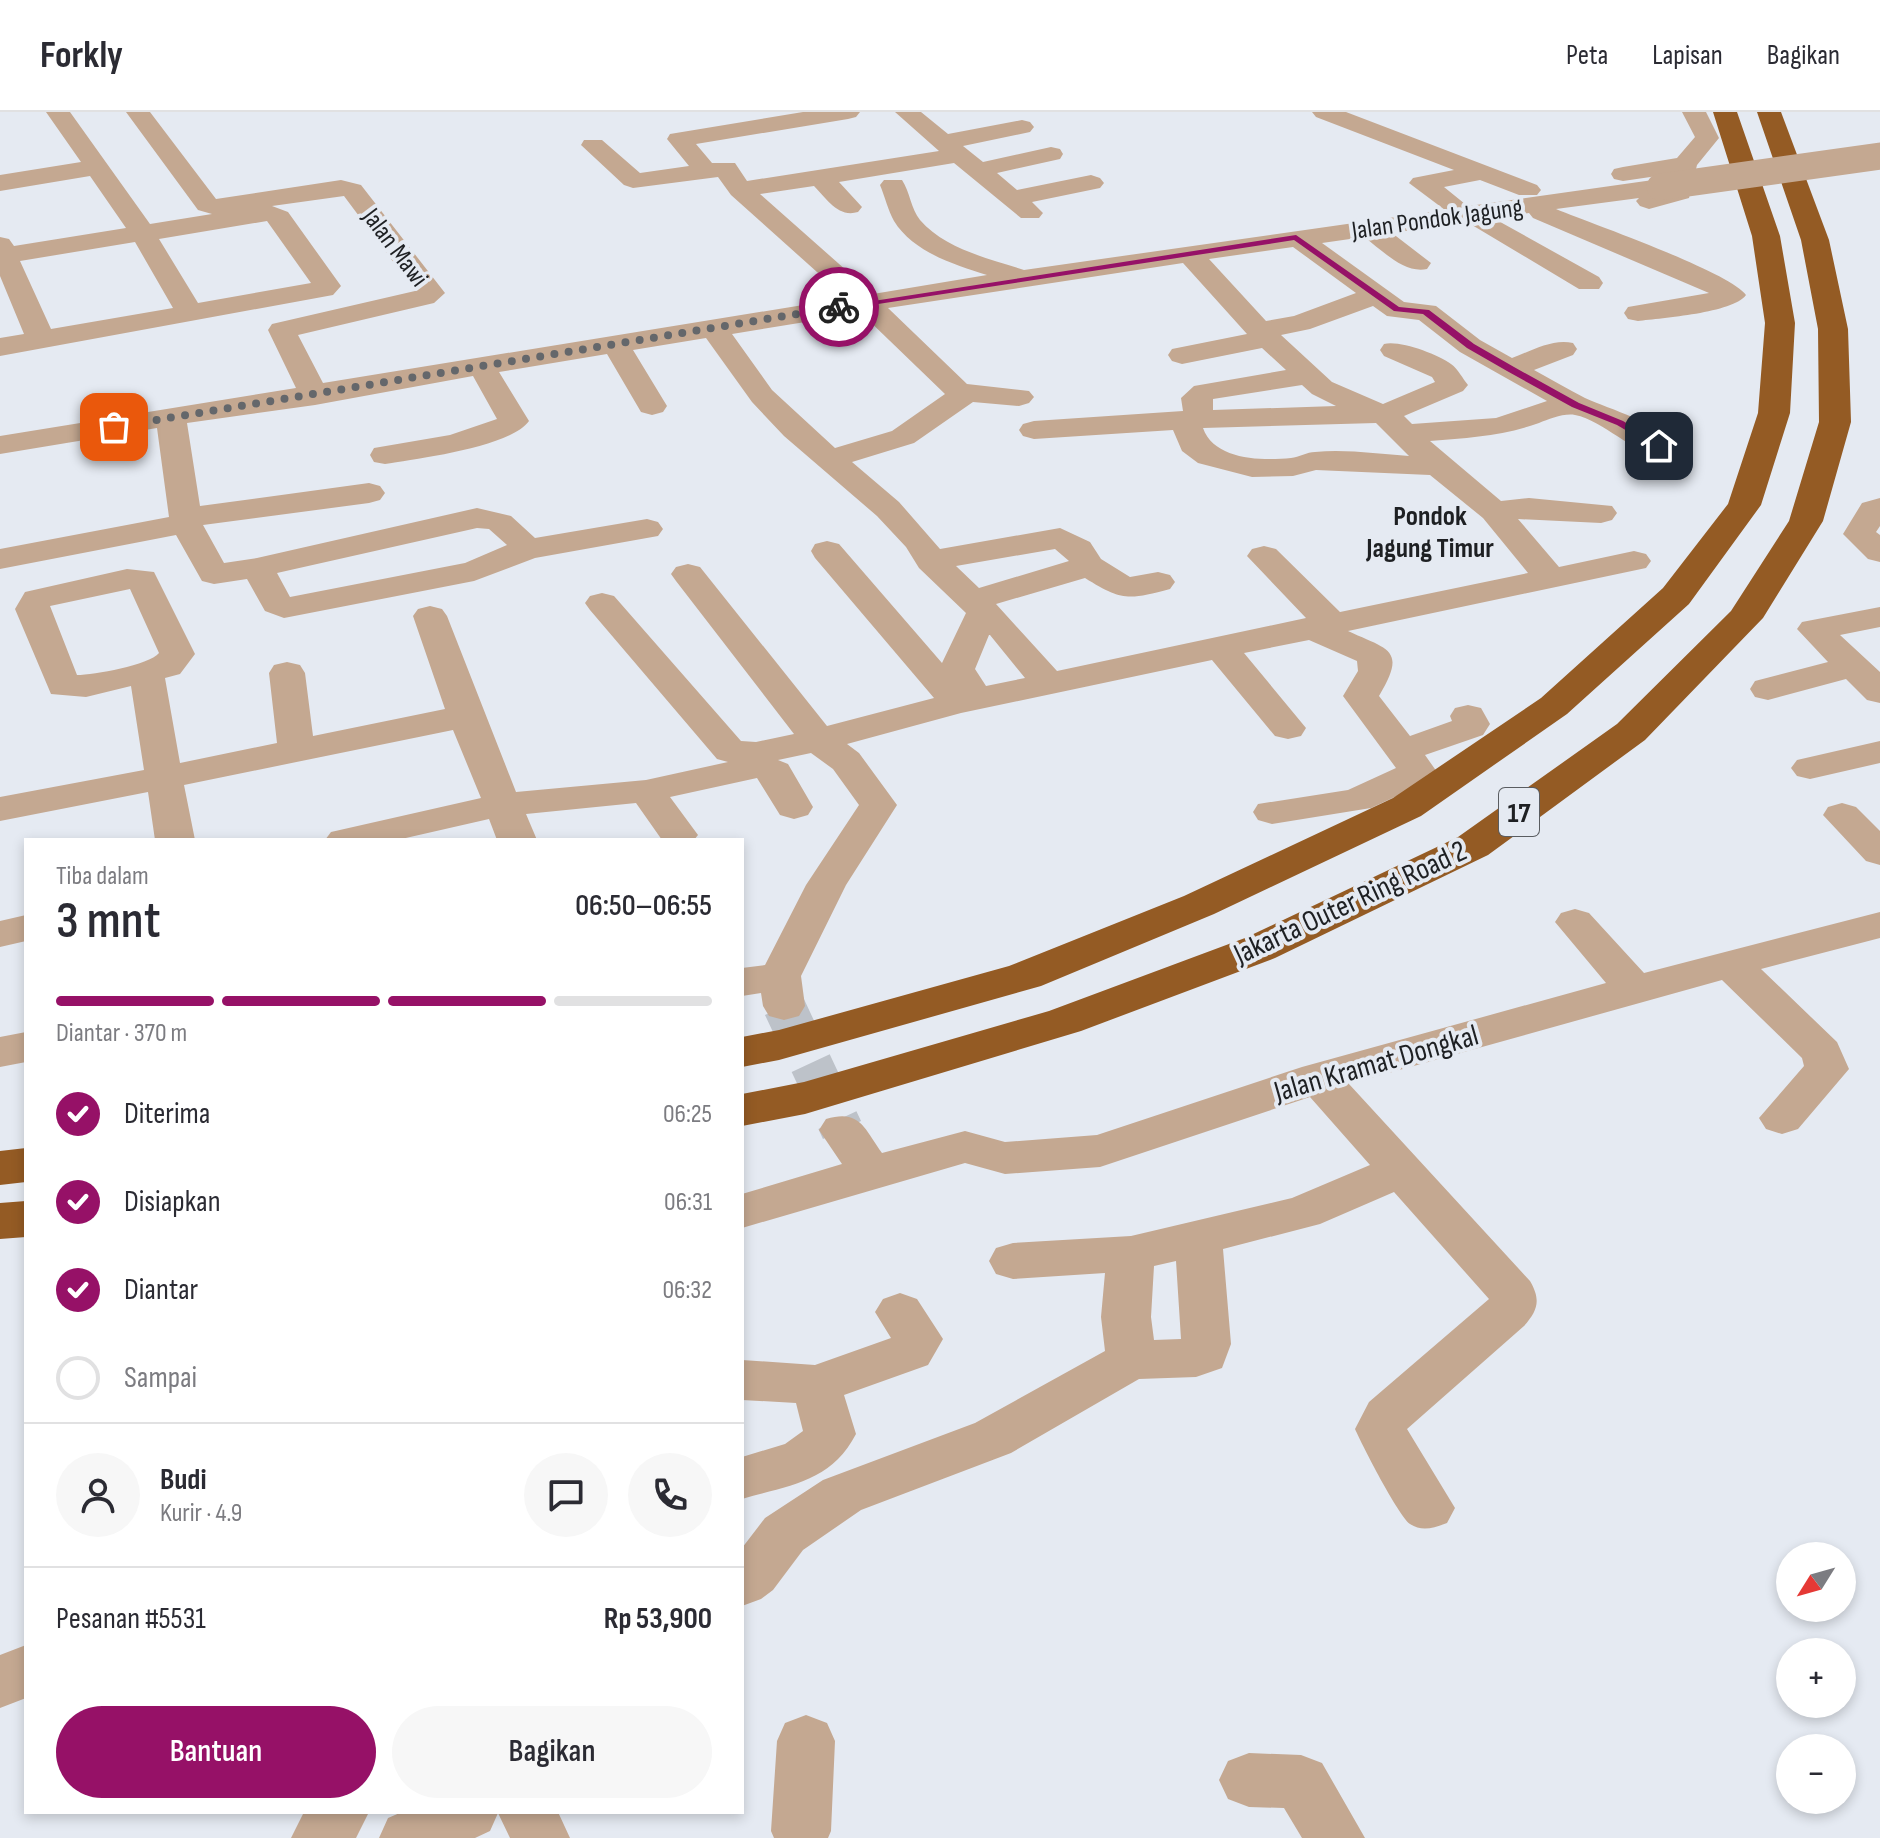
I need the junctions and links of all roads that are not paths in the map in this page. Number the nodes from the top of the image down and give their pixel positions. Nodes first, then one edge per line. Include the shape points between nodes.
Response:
1 (58, 112) edge
2 (138, 112) edge
3 (776, 112) edge
4 (1324, 112) edge
5 (1694, 112) edge
6 (1725, 112) edge
7 (1769, 112) edge
8 (912, 113) edge
9 (744, 119) edge
10 (665, 123) dead end
11 (1022, 127) dead end
12 (845, 128) edge
13 (593, 145) dead end
14 (765, 150) dead end
15 (1051, 154) dead end
16 (961, 156) junction
17 (1880, 156) edge
18 (98, 167) junction
19 (1476, 174) dead end
20 (724, 176) junction
21 (820, 177) junction
22 (885, 177) junction
23 (0, 183) edge
24 (1091, 183) dead end
25 (1535, 202) junction
26 (1452, 204) junction
27 (849, 207) dead end
28 (1479, 221) junction
29 (142, 232) junction
30 (1374, 232) junction
31 (1306, 240) junction
32 (2, 252) edge
33 (1189, 254) junction
34 (1418, 263) dead end
35 (1022, 278) junction
36 (1589, 283) dead end
37 (1374, 296) junction
38 (867, 303) junction
39 (190, 313) junction
40 (1638, 313) dead end
41 (713, 328) junction
42 (1264, 334) junction
43 (41, 340) junction
44 (616, 345) junction
45 (0, 347) edge
46 (1563, 349) dead end
47 (1394, 350) dead end
48 (1182, 355) dead end
49 (482, 368) junction
50 (1510, 369) junction
51 (1316, 381) junction
52 (965, 394) junction
53 (315, 396) junction
54 (1019, 397) dead end
55 (1576, 405) junction
56 (652, 406) dead end
57 (171, 417) junction
58 (1292, 417) junction
59 (1192, 420) junction
60 (1395, 424) junction
61 (1034, 430) dead end
62 (0, 445) edge
63 (1659, 446) dead end
64 (385, 455) dead end
65 (831, 459) junction
66 (1438, 466) junction
67 (369, 493) dead end
68 (1880, 508) edge
69 (1494, 511) junction
70 (1601, 513) dead end
71 (186, 520) junction
72 (647, 529) dead end
73 (527, 549) junction
74 (827, 551) dead end
75 (1880, 552) edge
76 (1264, 556) dead end
77 (0, 559) edge
78 (931, 561) junction
79 (1634, 561) dead end
80 (1089, 566) junction
81 (257, 568) junction
82 (688, 574) dead end
83 (1551, 579) junction
84 (1158, 582) dead end
85 (602, 603) dead end
86 (980, 607) junction
87 (430, 616) dead end
88 (1880, 617) edge
89 (1321, 625) junction
90 (1220, 647) junction
91 (1850, 667) junction
92 (146, 672) dead end
93 (287, 673) dead end
94 (1050, 685) junction
95 (1768, 689) dead end
96 (1880, 692) edge
97 (967, 701) junction
98 (466, 716) junction
99 (1468, 716) dead end
100 (1288, 728) dead end
101 (818, 740) junction
102 (296, 750) junction
103 (1402, 751) junction
104 (1880, 752) edge
105 (1810, 768) dead end
106 (164, 780) junction
107 (628, 793) junction
108 (794, 807) dead end
109 (0, 809) edge
110 (1272, 812) dead end
111 (1842, 815) dead end
112 (510, 824) edge
113 (678, 835) dead end
114 (175, 838) edge
115 (366, 838) edge
116 (459, 838) edge
117 (1880, 853) edge
118 (24, 907) edge
119 (0, 912) edge
120 (1575, 922) dead end
121 (1880, 925) edge
122 (24, 928) edge
123 (0, 934) edge
124 (1731, 965) junction
125 (769, 988) edge
126 (1635, 989) junction
127 (24, 1047) edge
128 (0, 1052) edge
129 (744, 1052) edge
130 (1318, 1078) junction
131 (744, 1110) edge
132 (1782, 1118) dead end
133 (842, 1130) tunnel mouth
134 (24, 1165) edge
135 (0, 1168) edge
136 (1401, 1171) junction
137 (871, 1172) junction
138 (744, 1210) edge
139 (24, 1219) edge
140 (0, 1221) edge
141 (1198, 1237) junction
142 (1131, 1254) junction
143 (1013, 1261) dead end
144 (900, 1312) dead end
145 (1131, 1360) junction
146 (744, 1380) edge
147 (816, 1385) junction
148 (744, 1477) edge
149 (1428, 1508) dead end
150 (744, 1582) edge
151 (24, 1671) edge
152 (0, 1683) edge
153 (806, 1741) dead end
154 (1249, 1780) dead end
155 (338, 1814) edge
156 (529, 1814) edge
157 (805, 1836) edge
158 (321, 1838) edge
159 (540, 1838) edge
160 (1335, 1838) edge

1 - 18 street
2 - 53 street, Jalan Mawi via 207,205 352,190 431,293 282,330
3 - 9 street
4 - 25 street
5 - 25 street via 1707,138 1685,164
6 - 129 highway, Jakarta Outer Ring Road 2 / 17 via 1766,236 1780,323 1774,413 1744,505 1676,596 1554,706 1407,807 1199,905 1025,976
7 - 131 highway, Jakarta Outer Ring Road 2 / 17 via 1815,240 1833,329 1835,422 1806,521 1745,618 1631,732 1473,846 1260,948 1065,1021 805,1098
8 - 16 street
9 - 10 street via 682,127
9 - 12 street
9 - 14 street
9 - 20 street via 679,139
11 - 16 street
12 - 22 street
13 - 20 street via 633,180
15 - 16 street
16 - 22 street
16 - 24 street via 1022,205
17 - 30 street, Jalan Pondok Jagung, bridge
18 - 23 street
18 - 29 street
19 - 26 street via 1422,183
20 - 21 street via 793,181
20 - 38 street
21 - 22 street
21 - 27 street
22 - 35 street via 908,224 936,244
25 - 26 street
25 - 28 street
25 - 40 street via 1732,295
26 - 31 street
28 - 30 street
28 - 36 street
29 - 32 street
29 - 39 street
29 - 39 street via 270,213 279,217 327,286
30 - 31 street, Jalan Pondok Jagung
30 - 34 street
31 - 33 street, Jalan Pondok Jagung
31 - 37 street
32 - 43 street
33 - 35 street, Jalan Pondok Jagung
33 - 42 street
35 - 38 street, Jalan Pondok Jagung
37 - 42 street
37 - 50 street via 1397,310 1426,312
38 - 41 street, Jalan Pondok Jagung
38 - 52 street
39 - 43 street
41 - 44 street, Jalan Pondok Jagung
41 - 65 street via 762,396
42 - 48 street
42 - 51 street
43 - 45 street
44 - 49 street, Jalan Pondok Jagung
44 - 56 street
46 - 50 street
47 - 60 street via 1442,371 1453,385
49 - 53 street, Jalan Pondok Jagung
49 - 64 street via 514,421 511,424 456,443
50 - 55 street
51 - 58 street
51 - 59 street via 1204,392 1196,398
51 - 60 street
52 - 54 street
52 - 65 street via 903,437
53 - 57 street, Jalan Pondok Jagung
55 - 60 street via 1500,427
55 - 63 street
57 - 62 street, Jalan Pondok Jagung
57 - 71 street
58 - 59 street
58 - 60 street
59 - 61 street
59 - 66 street via 1193,444 1209,456 1252,468 1315,461
60 - 66 street
65 - 78 street via 888,509
66 - 69 street
67 - 71 street
68 - 75 street via 1873,510 1859,534
69 - 70 street
69 - 83 street
71 - 77 street
71 - 81 street via 210,573
72 - 73 street
73 - 81 street via 503,523 477,518
73 - 81 street via 474,571 286,620
74 - 97 street
76 - 89 street
78 - 80 street via 1060,538 1078,549
78 - 86 street
79 - 83 street
80 - 84 street via 1126,589
80 - 86 street
82 - 101 street
83 - 89 street
85 - 101 street via 730,751 756,753
86 - 94 street
86 - 97 street via 957,669
87 - 98 street
88 - 91 street via 1814,629
89 - 90 street
89 - 103 street via 1374,656 1376,671 1361,696
90 - 94 street
90 - 100 street
91 - 95 street
91 - 96 street
92 - 106 street
93 - 102 street
94 - 97 street
97 - 101 street
98 - 102 street
98 - 112 street
99 - 103 street via 1470,727
101 - 125 street via 846,761 878,805
102 - 106 street
103 - 110 street via 1417,774 1357,800
104 - 105 street
106 - 109 street
106 - 114 street
107 - 108 street via 761,766 775,772
107 - 112 street
107 - 113 street
111 - 117 street
112 - 115 street
112 - 116 street
118 - 119 street
120 - 126 street
121 - 124 street, Jalan Kramat Dongkal
122 - 123 street
124 - 126 street, Jalan Kramat Dongkal
124 - 132 street via 1822,1052 1827,1069
126 - 130 street, Jalan Kramat Dongkal
127 - 128 street
130 - 136 street
130 - 137 street, Jalan Kramat Dongkal via 1100,1151 1005,1158 965,1147
133 - 137 street
134 - 135 highway
136 - 141 street via 1303,1212
136 - 149 street via 1513,1294 1514,1305 1387,1416 1381,1429
137 - 138 street, Jalan Kramat Dongkal
139 - 140 highway
141 - 142 street
141 - 145 street via 1204,1354
142 - 143 street
142 - 145 street via 1126,1317
144 - 147 street via 918,1339 914,1348
145 - 150 street via 993,1438 842,1495 784,1534
146 - 147 street
147 - 148 street via 830,1434 822,1448
151 - 152 street
153 - 157 street
154 - 160 street via 1301,1782
155 - 158 street
156 - 159 street

